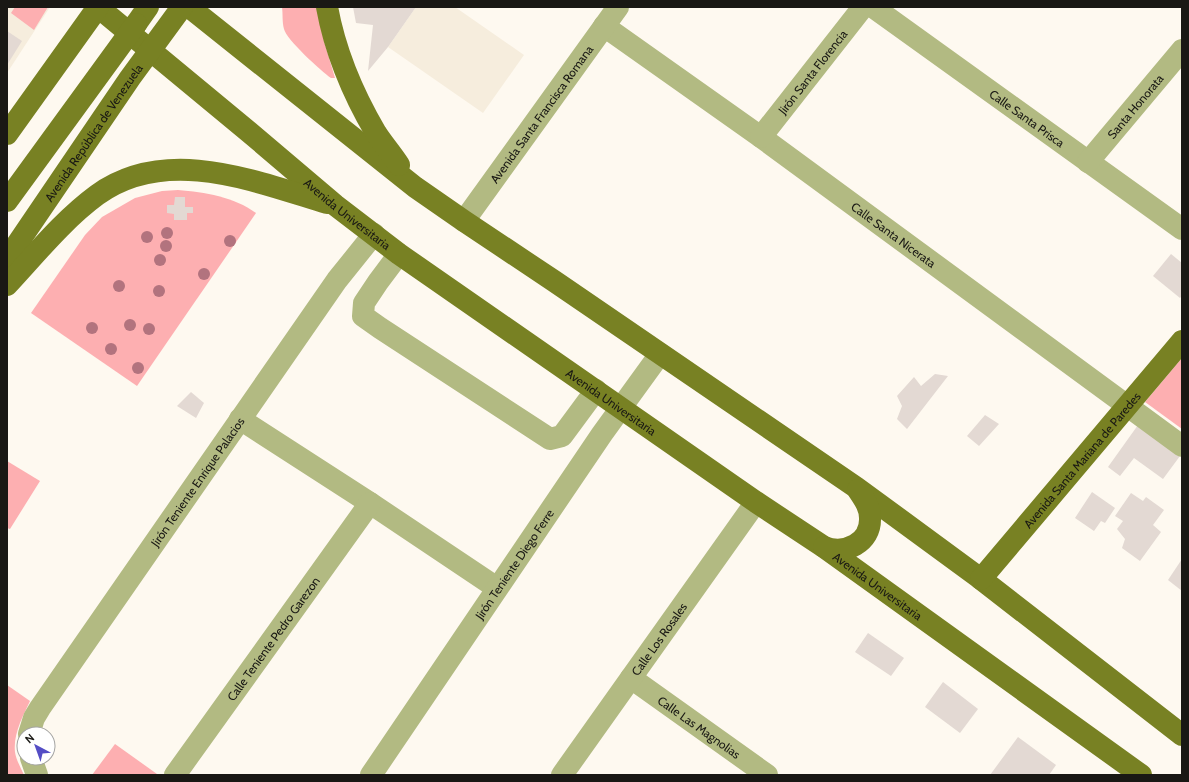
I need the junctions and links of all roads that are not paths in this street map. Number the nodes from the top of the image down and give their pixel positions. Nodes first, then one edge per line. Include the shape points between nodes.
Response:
1 (98, 7) edge
2 (148, 7) edge
3 (182, 7) edge
4 (189, 7) edge
5 (327, 7) edge
6 (618, 7) edge
7 (863, 7) edge
8 (873, 7) edge
9 (604, 26) junction
10 (1182, 50) edge
11 (150, 51) junction
12 (7, 134) edge
13 (762, 137) junction
14 (1088, 162) junction
15 (415, 187) junction
16 (7, 201) edge
17 (335, 205) junction
18 (464, 221) junction
19 (1182, 229) edge
20 (374, 234) junction
21 (399, 254) junction
22 (7, 260) edge
23 (7, 285) edge
24 (1182, 341) edge
25 (660, 354) junction
26 (596, 390) junction
27 (1126, 406) junction
28 (621, 408) junction
29 (240, 419) junction
30 (1182, 446) edge
31 (857, 488) junction
32 (756, 502) junction
33 (370, 503) junction
34 (824, 547) junction
35 (981, 579) junction
36 (498, 588) junction
37 (631, 678) junction
38 (32, 726) edge
39 (1182, 735) edge
40 (176, 775) edge
41 (371, 775) edge
42 (562, 775) edge
43 (767, 775) edge
44 (1142, 775) edge

1 - 11 main road, Avenida Universitaria
1 - 12 main road, bridge
2 - 16 main road, bridge
3 - 11 main road, Avenida República de Venezuela
4 - 15 main road
5 - 15 main road via 330,26 350,83 377,134
6 - 9 street, Avenida Santa Francisca Romana
7 - 13 street, Jirón Santa Florencia
8 - 14 street, Calle Santa Prisca
9 - 13 street, Calle Santa Nicerata
9 - 18 street, Avenida Santa Francisca Romana
10 - 14 street, Santa Honorata
11 - 17 main road, Avenida Universitaria
11 - 22 main road, Avenida República de Venezuela
13 - 27 street, Calle Santa Nicerata
14 - 19 street, Calle Santa Prisca
15 - 18 main road
17 - 20 main road, Avenida Universitaria
17 - 23 main road via 232,176 185,170 145,174 113,185 87,203
18 - 25 main road
20 - 21 main road, Avenida Universitaria
20 - 29 street, Jirón Teniente Enrique Palacios via 337,280
21 - 26 main road, Avenida Universitaria
21 - 26 street via 364,303 363,316 380,328 550,439 562,436
24 - 27 main road, Avenida Santa Mariana de Paredes
25 - 28 street, Jirón Teniente Diego Ferre
25 - 31 main road
26 - 28 main road, Avenida Universitaria
27 - 30 street, Calle Santa Nicerata
27 - 35 main road, Avenida Santa Mariana de Paredes
28 - 32 main road, Avenida Universitaria
28 - 36 street, Jirón Teniente Diego Ferre
29 - 33 street
29 - 38 street, Jirón Teniente Enrique Palacios via 40,708
31 - 34 main road via 870,513 870,525 865,536 855,545 843,550 836,551
31 - 35 main road
32 - 34 main road, Avenida Universitaria
32 - 37 street, Calle Los Rosales
33 - 36 street
33 - 40 street, Calle Teniente Pedro Garezon
34 - 44 main road, Avenida Universitaria
35 - 39 main road
36 - 41 street, Jirón Teniente Diego Ferre
37 - 42 street, Calle Los Rosales
37 - 43 street, Calle Las Magnolias

